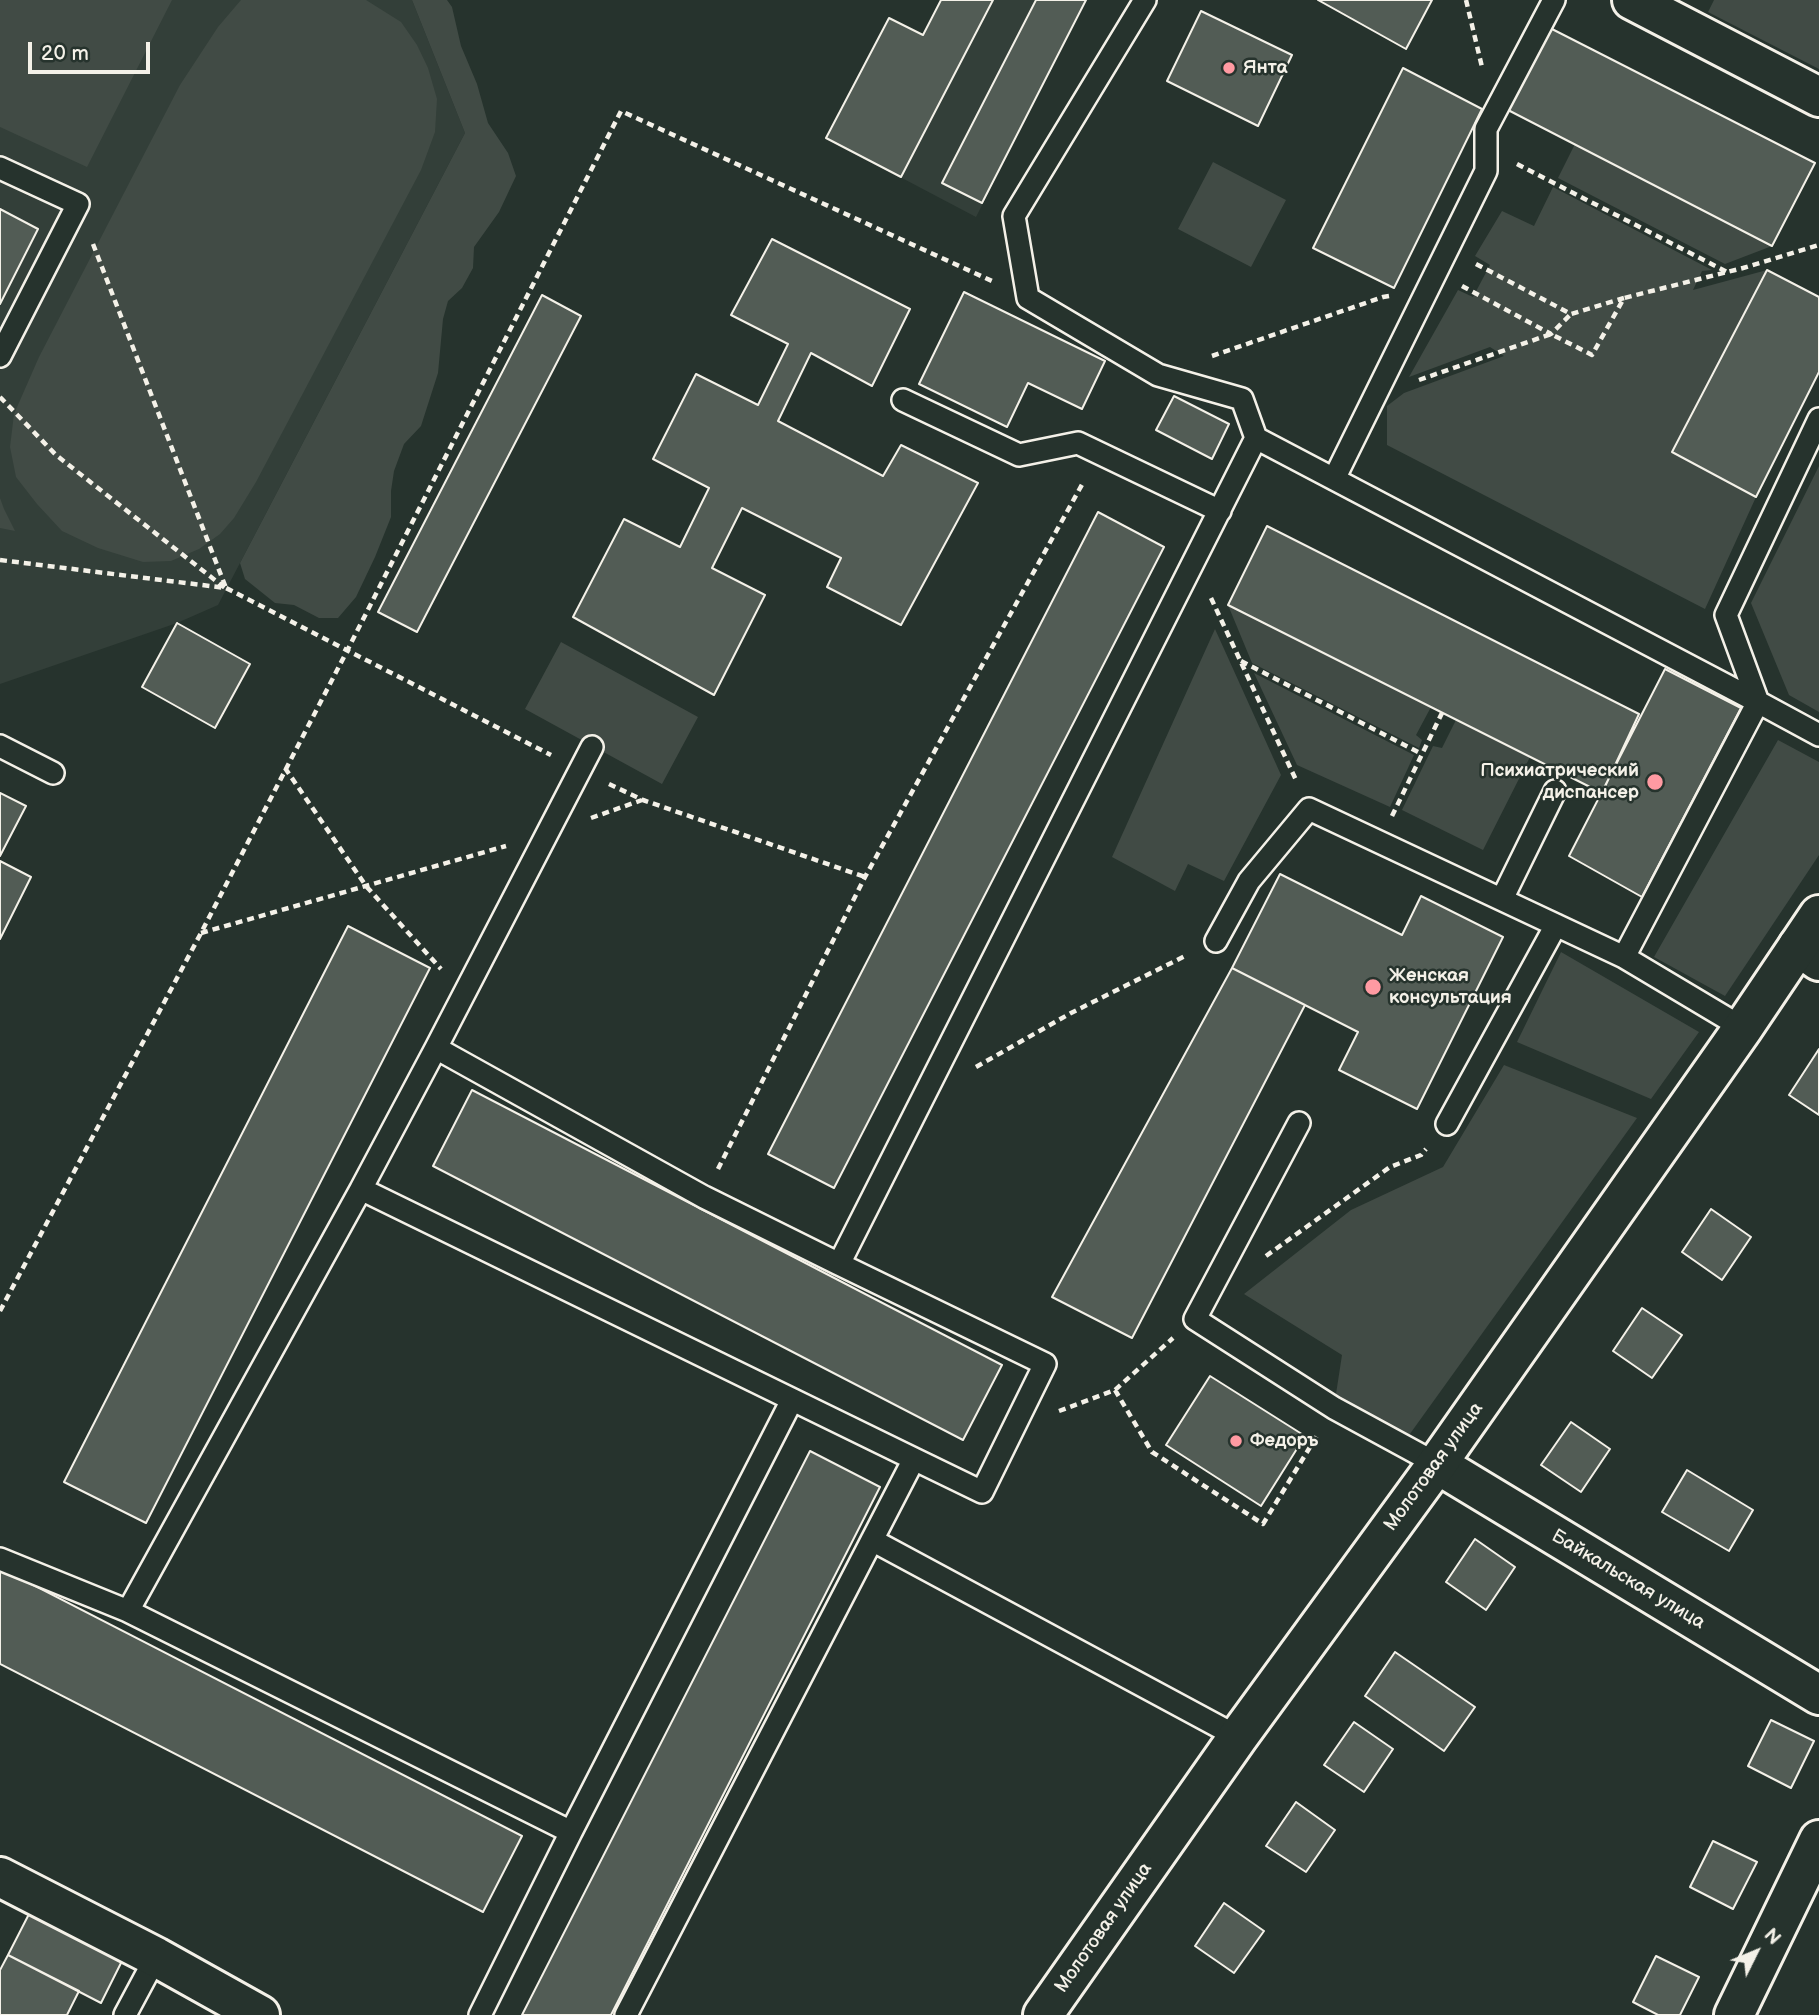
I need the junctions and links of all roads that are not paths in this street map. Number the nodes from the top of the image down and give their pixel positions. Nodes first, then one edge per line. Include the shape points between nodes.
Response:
1 (1145, 0) edge
2 (1554, 0) edge
3 (1632, 0) edge
4 (1690, 13) edge
5 (1819, 97) edge
6 (0, 169) edge
7 (0, 356) edge
8 (903, 400) dead end
9 (1819, 419) edge
10 (1256, 438) junction
11 (1334, 479) junction
12 (1220, 511) junction
13 (1758, 702) junction
14 (1819, 735) edge
15 (0, 746) edge
16 (592, 747) dead end
17 (53, 773) dead end
18 (1555, 792) dead end
19 (1502, 899) junction
20 (1819, 915) edge
21 (1556, 925) junction
22 (1216, 941) road end
23 (1809, 953) edge
24 (1624, 957) junction
25 (1743, 1028) junction
26 (436, 1048) junction
27 (1299, 1123) dead end
28 (1447, 1124) road end
29 (361, 1189) junction
30 (839, 1264) junction
31 (792, 1400) junction
32 (914, 1459) junction
33 (1437, 1464) junction
34 (873, 1540) junction
35 (0, 1559) edge
36 (128, 1611) junction
37 (1819, 1695) edge
38 (1238, 1737) junction
39 (571, 1832) junction
40 (1819, 1840) edge
41 (0, 1877) edge
42 (156, 1957) junction
43 (125, 2015) edge
44 (260, 2015) edge
45 (480, 2015) edge
46 (626, 2015) edge
47 (1043, 2015) edge
48 (1734, 2015) edge

1 - 10 lane via 1014,216 1028,298 1158,375 1242,399
2 - 11 lane via 1486,130 1486,171
3 - 4 street
4 - 5 street
6 - 7 lane via 78,204
8 - 12 lane via 1019,456 1078,443
9 - 13 lane via 1726,615
10 - 11 lane
10 - 12 lane
11 - 13 lane
12 - 30 lane
13 - 14 lane
13 - 24 lane
15 - 17 lane
16 - 26 lane
18 - 19 lane
19 - 21 lane
19 - 22 lane via 1309,809 1249,881
20 - 23 street, Молотовая улица
21 - 24 lane
21 - 28 lane
23 - 25 street, Молотовая улица
24 - 25 lane
25 - 33 street, Молотовая улица
26 - 29 lane
26 - 30 lane via 704,1197
27 - 33 lane via 1195,1319 1334,1408
29 - 31 lane
29 - 36 lane
30 - 32 lane via 1045,1364 982,1492
31 - 32 lane
31 - 39 lane
32 - 34 lane
33 - 37 street, Байкальская улица
33 - 38 street, Молотовая улица
34 - 38 lane
34 - 46 lane
35 - 36 lane
36 - 39 lane
38 - 47 street, Молотовая улица
39 - 45 lane
40 - 48 street
41 - 42 street
42 - 43 lane
42 - 44 street

